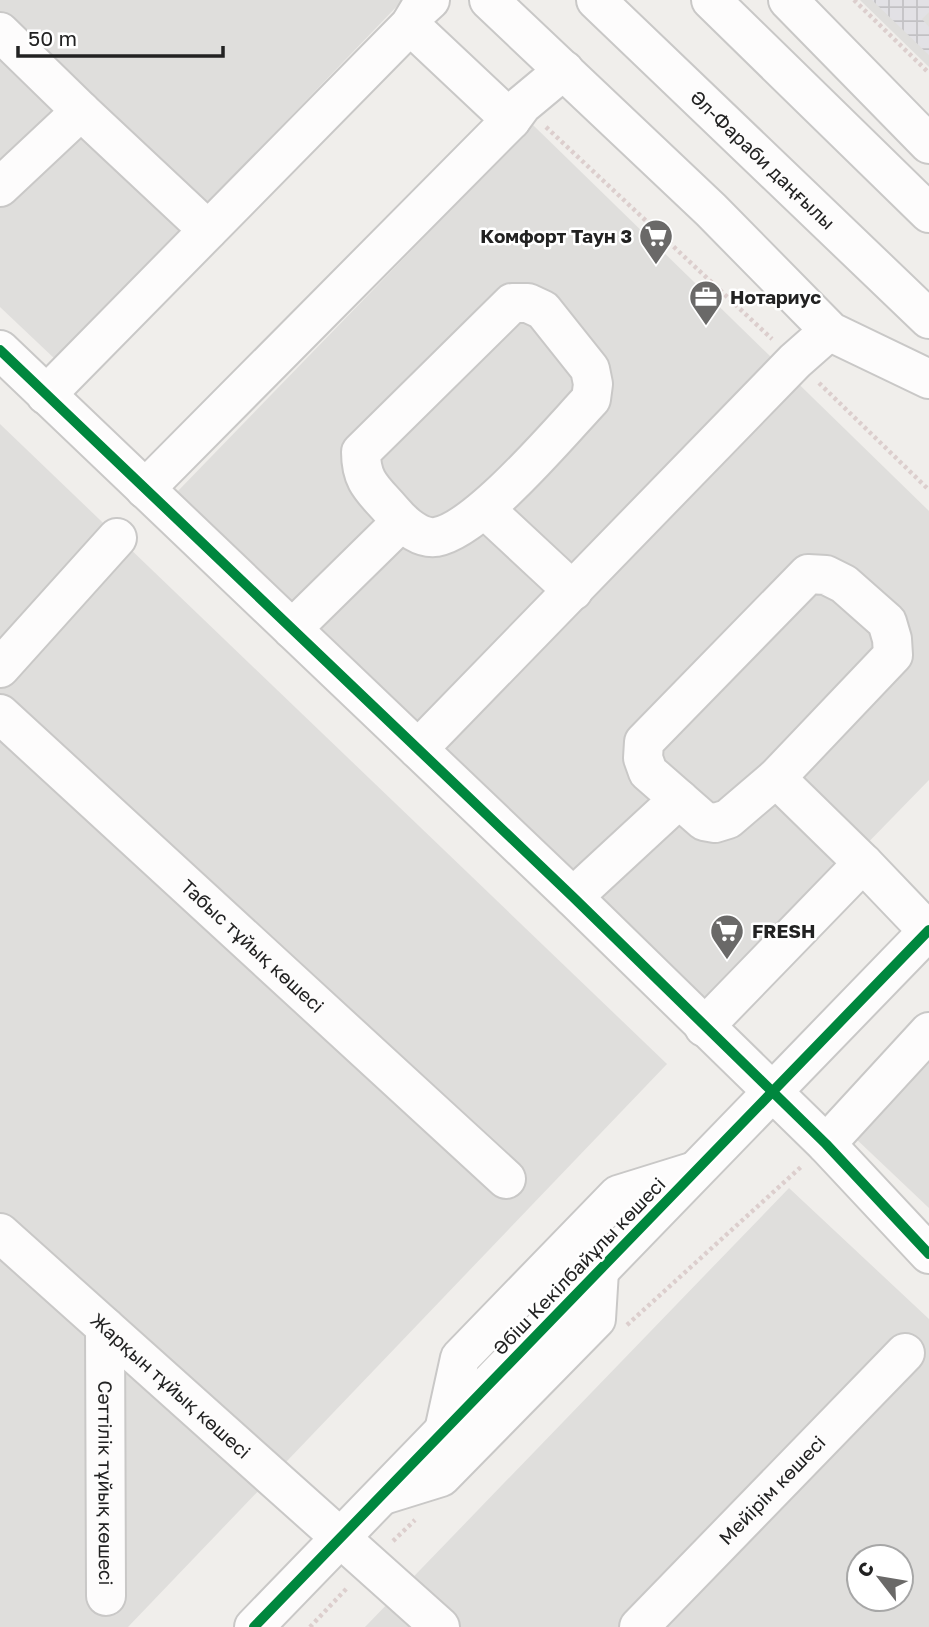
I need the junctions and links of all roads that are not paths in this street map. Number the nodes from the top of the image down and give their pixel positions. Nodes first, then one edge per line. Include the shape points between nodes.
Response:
1 (489, 0) edge
2 (596, 0) edge
3 (711, 0) edge
4 (788, 0) edge
5 (420, 12) edge
6 (0, 32) edge
7 (564, 70) junction
8 (81, 111) junction
9 (517, 112) junction
10 (929, 144) edge
11 (0, 187) edge
12 (929, 214) edge
13 (208, 230) junction
14 (929, 319) edge
15 (829, 331) junction
16 (0, 351) edge
17 (929, 379) edge
18 (46, 395) junction
19 (145, 489) junction
20 (486, 510) junction
21 (401, 522) junction
22 (117, 538) dead end
23 (573, 591) junction
24 (292, 629) junction
25 (0, 668) edge
26 (0, 714) edge
27 (418, 749) junction
28 (776, 778) junction
29 (679, 799) junction
30 (863, 863) junction
31 (573, 897) junction
32 (929, 931) edge
33 (704, 1027) junction
34 (929, 1032) edge
35 (772, 1092) junction
36 (826, 1144) junction
37 (695, 1171) junction
38 (506, 1179) dead end
39 (0, 1233) edge
40 (929, 1254) edge
41 (598, 1271) junction
42 (105, 1327) junction
43 (905, 1353) dead end
44 (444, 1431) junction
45 (381, 1495) junction
46 (340, 1538) junction
47 (106, 1596) dead end
48 (254, 1627) edge
49 (440, 1627) edge
50 (639, 1627) edge

1 - 7 street
2 - 14 street, Әл-Фараби даңғылы
3 - 12 street
4 - 10 street
5 - 9 street
5 - 13 street
6 - 8 street
7 - 9 street
7 - 15 street
8 - 11 street
8 - 13 street
9 - 19 street
13 - 18 street
15 - 17 street
15 - 23 street
16 - 18 street
18 - 19 street
19 - 24 street
20 - 21 street via 434,537 421,535
20 - 21 street via 591,399 590,369 543,310 528,303 512,303 362,452 361,471
20 - 23 street
21 - 24 street
22 - 25 street
23 - 27 street
24 - 27 street
26 - 38 street, Табыс тұйық көшесі
27 - 31 street
28 - 29 street via 728,819 715,823 704,821
28 - 29 street via 892,655 887,622 844,584 826,575 808,574 644,742 648,772
28 - 30 street
29 - 31 street
30 - 32 street
30 - 33 street
31 - 33 street
32 - 35 street, Әбіш Кекілбайұлы көшесі
33 - 35 street
34 - 36 street
35 - 36 street
35 - 37 street, Әбіш Кекілбайұлы көшесі
36 - 40 street
37 - 41 street, Әбіш Кекілбайұлы көшесі
37 - 44 street via 618,1195 460,1358
39 - 42 street, Жарқын тұйық көшесі
41 - 44 street, Әбіш Кекілбайұлы көшесі
41 - 45 street via 596,1318 567,1348 441,1477
42 - 46 street, Жарқын тұйық көшесі
42 - 47 street, Сәттілік тұйық көшесі
43 - 50 street, Мейірім көшесі
44 - 45 street, Әбіш Кекілбайұлы көшесі
45 - 46 street, Әбіш Кекілбайұлы көшесі
46 - 48 street, Әбіш Кекілбайұлы көшесі
46 - 49 street, Жарқын тұйық көшесі

